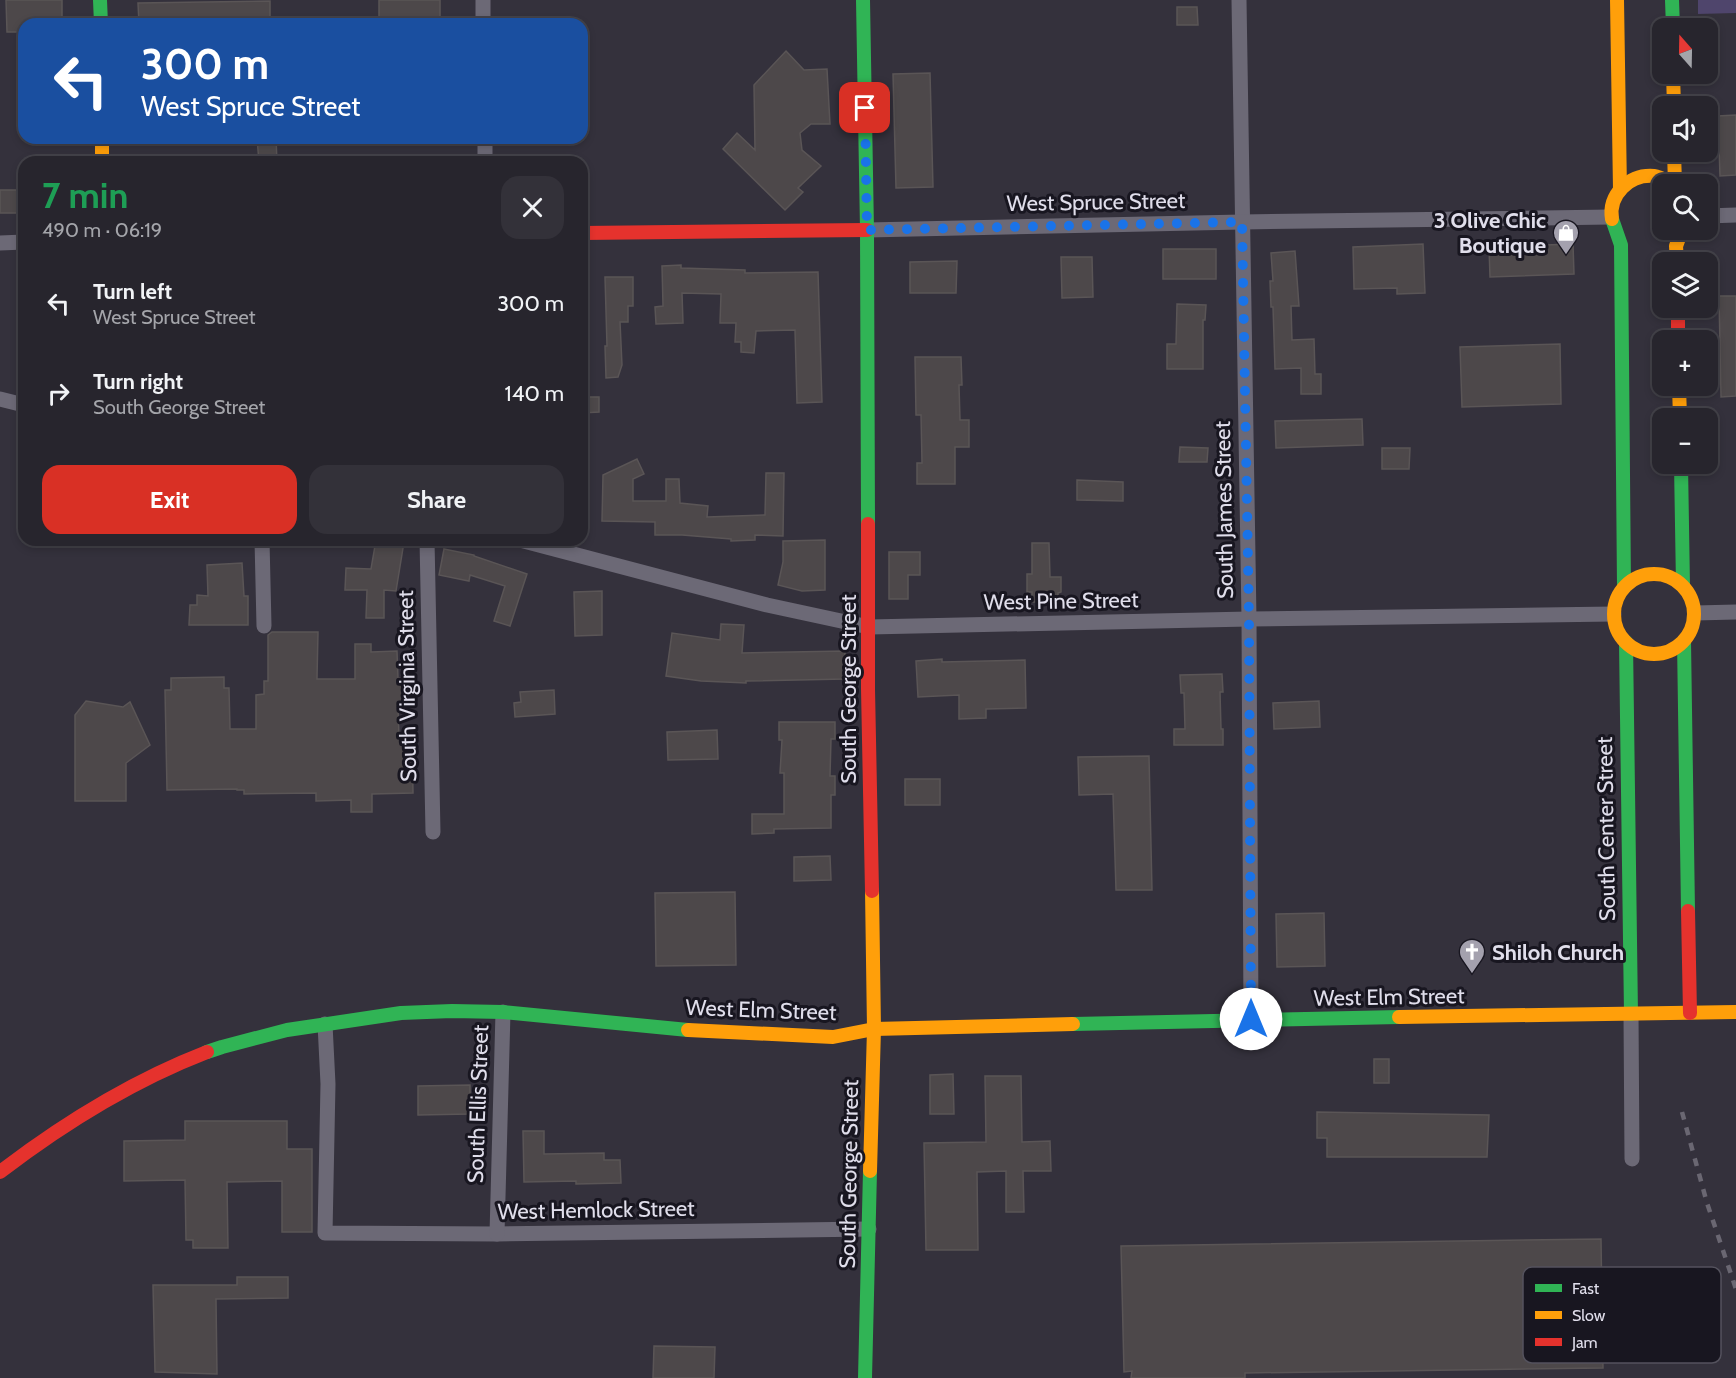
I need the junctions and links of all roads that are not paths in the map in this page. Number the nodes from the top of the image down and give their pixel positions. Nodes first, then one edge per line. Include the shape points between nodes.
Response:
1 (100, 0) edge
2 (483, 0) edge
3 (864, 0) edge
4 (1239, 0) edge
5 (1617, 0) edge
6 (1672, 0) edge
7 (101, 18) edge
8 (483, 18) edge
9 (1672, 18) edge
10 (1652, 177) edge
11 (1620, 190) junction
12 (1736, 215) edge
13 (1718, 216) edge
14 (1611, 217) junction
15 (1242, 222) junction
16 (867, 230) junction
17 (588, 234) edge
18 (18, 242) edge
19 (0, 243) edge
20 (0, 399) edge
21 (18, 404) edge
22 (1681, 474) edge
23 (262, 546) edge
24 (427, 546) edge
25 (543, 546) edge
26 (1683, 586) junction
27 (1624, 587) junction
28 (1736, 612) edge
29 (1695, 613) junction
30 (1614, 614) junction
31 (1249, 619) junction
32 (264, 626) dead end
33 (869, 627) junction
34 (1684, 641) junction
35 (1626, 642) junction
36 (433, 832) dead end
37 (503, 1012) junction
38 (1736, 1012) edge
39 (1690, 1013) junction
40 (1631, 1014) junction
41 (1251, 1019) junction
42 (326, 1024) junction
43 (874, 1029) junction
44 (1632, 1159) dead end
45 (0, 1172) edge
46 (868, 1230) junction
47 (497, 1234) junction
48 (865, 1378) edge

1 - 7 street
2 - 8 street
3 - 16 street, South George Street
4 - 15 street, South James Street
5 - 11 street
6 - 9 street
10 - 11 street via 1632,180
11 - 14 street
12 - 13 street
14 - 15 street, West Spruce Street
14 - 27 street via 1621,245
15 - 16 street, West Spruce Street
15 - 31 street, South James Street
16 - 17 street, West Spruce Street
16 - 33 street, South George Street
18 - 19 street
20 - 21 street
22 - 26 street
23 - 32 street
24 - 36 street, South Virginia Street
25 - 33 street, West Pine Street via 767,605
26 - 27 street via 1675,579 1654,574
26 - 29 street
27 - 30 street
28 - 29 street
29 - 34 street
30 - 31 street, West Pine Street
30 - 35 street, South Center Street
31 - 33 street, West Pine Street
31 - 41 street, South James Street
33 - 43 street, South George Street
34 - 35 street via 1676,648 1655,654 1635,649
34 - 39 street
35 - 40 street, South Center Street
37 - 42 street, West Elm Street via 401,1013
37 - 43 street, West Elm Street via 692,1030 833,1037
37 - 47 street, South Ellis Street
38 - 39 street, West Elm Street
39 - 40 street, West Elm Street
40 - 41 street, West Elm Street
40 - 44 street, South Center Street
41 - 43 street, West Elm Street
42 - 45 street, West Elm Street via 222,1047 151,1076 75,1119
42 - 47 street, West Hemlock Street via 325,1233
43 - 46 street, South George Street
46 - 47 street, West Hemlock Street
46 - 48 street, South George Street

